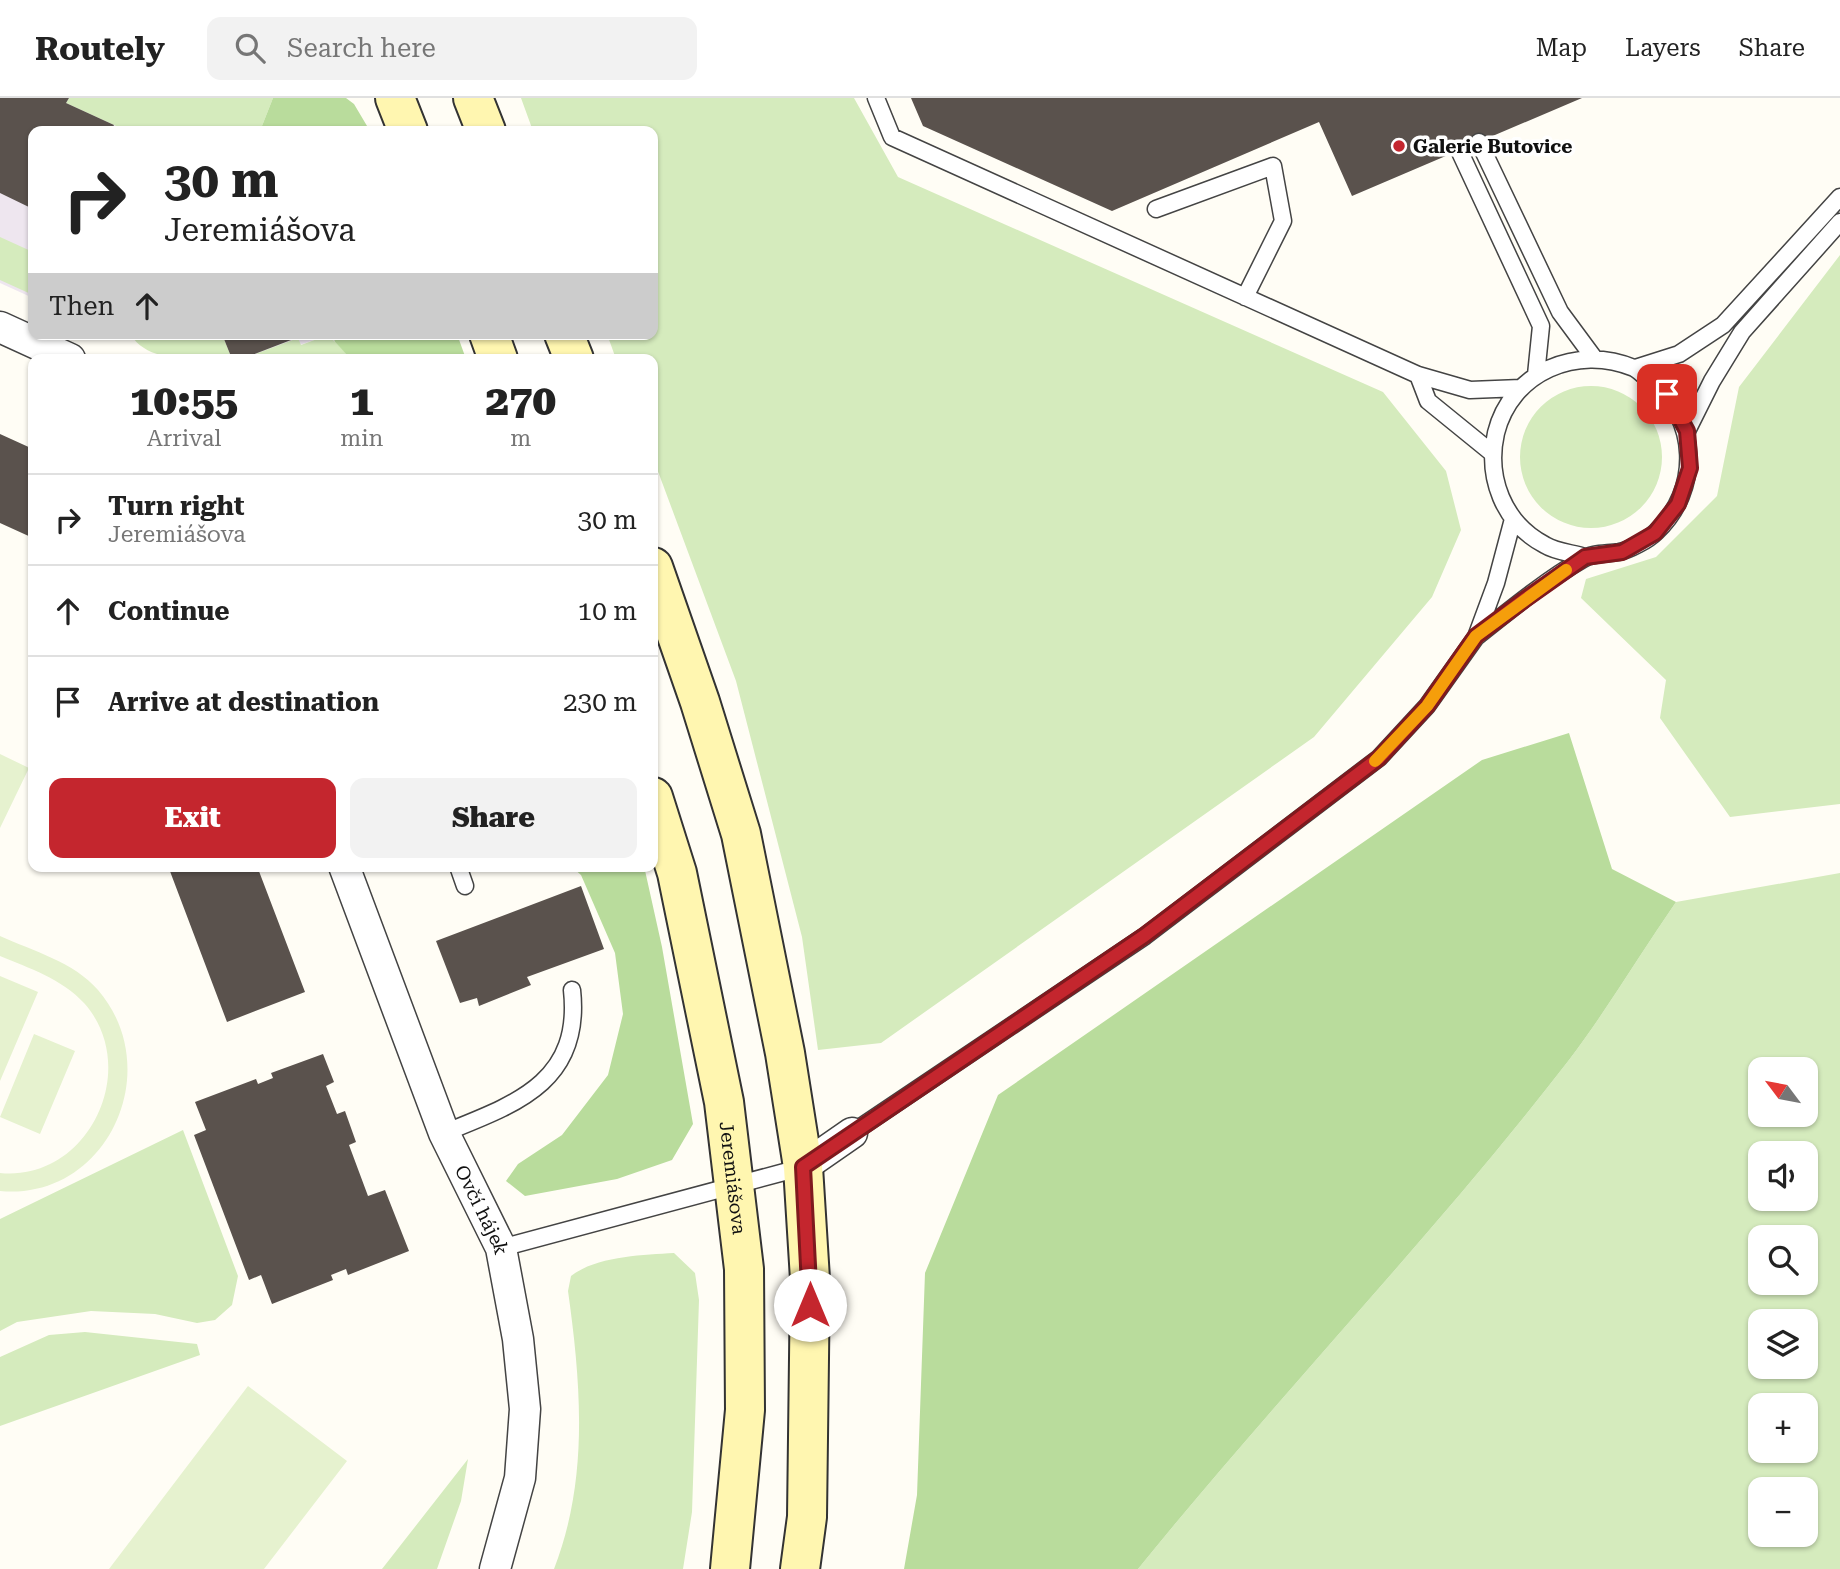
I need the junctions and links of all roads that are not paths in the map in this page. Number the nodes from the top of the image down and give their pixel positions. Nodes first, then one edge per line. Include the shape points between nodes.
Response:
1 (395, 98) edge
2 (472, 98) edge
3 (876, 98) edge
4 (406, 126) edge
5 (484, 126) edge
6 (1479, 142) dead end
7 (1459, 150) dead end
8 (1840, 197) edge
9 (1156, 209) dead end
10 (1840, 222) edge
11 (1245, 297) junction
12 (0, 327) edge
13 (28, 336) edge
14 (40, 340) edge
15 (61, 347) edge
16 (1594, 358) junction
17 (1635, 368) junction
18 (1418, 375) junction
19 (1536, 375) junction
20 (1521, 388) junction
21 (1687, 431) junction
22 (1492, 453) junction
23 (1513, 519) junction
24 (1585, 557) junction
25 (658, 581) edge
26 (1476, 636) junction
27 (658, 813) edge
28 (346, 872) edge
29 (460, 872) edge
30 (465, 886) dead end
31 (572, 990) dead end
32 (444, 1133) junction
33 (852, 1133) joint
34 (803, 1167) junction
35 (734, 1185) junction
36 (501, 1248) junction
37 (495, 1569) edge
38 (730, 1569) edge
39 (800, 1569) edge

1 - 4 main road
2 - 5 main road
3 - 11 lane via 892,138
6 - 16 lane via 1560,312
7 - 19 lane via 1541,326
8 - 17 lane via 1723,325 1679,354
9 - 11 lane via 1273,166 1283,221
10 - 21 lane via 1742,332
11 - 18 lane
12 - 13 street
14 - 15 street
16 - 17 lane
16 - 19 lane via 1564,362
17 - 21 lane via 1667,394
18 - 20 lane via 1470,390
18 - 22 lane via 1428,401
19 - 20 lane
20 - 22 lane via 1500,418
21 - 24 lane via 1690,468 1678,504 1663,524 1622,552
22 - 23 lane via 1493,476
23 - 24 lane via 1545,546
23 - 26 lane
24 - 26 lane
25 - 34 main road via 741,834
26 - 33 lane via 1427,706 1379,758 1144,936
27 - 35 main road, Jeremiášova via 677,873 724,1102
28 - 32 street, Ovčí hájek
29 - 30 lane
31 - 32 lane via 570,1040 548,1077 511,1105
32 - 36 street, Ovčí hájek
33 - 34 street
34 - 35 lane
34 - 39 main road via 810,1279 807,1517
35 - 36 lane
35 - 38 main road, Jeremiášova via 744,1269 745,1409
36 - 37 street, Ovčí hájek via 519,1339 525,1409 520,1478

